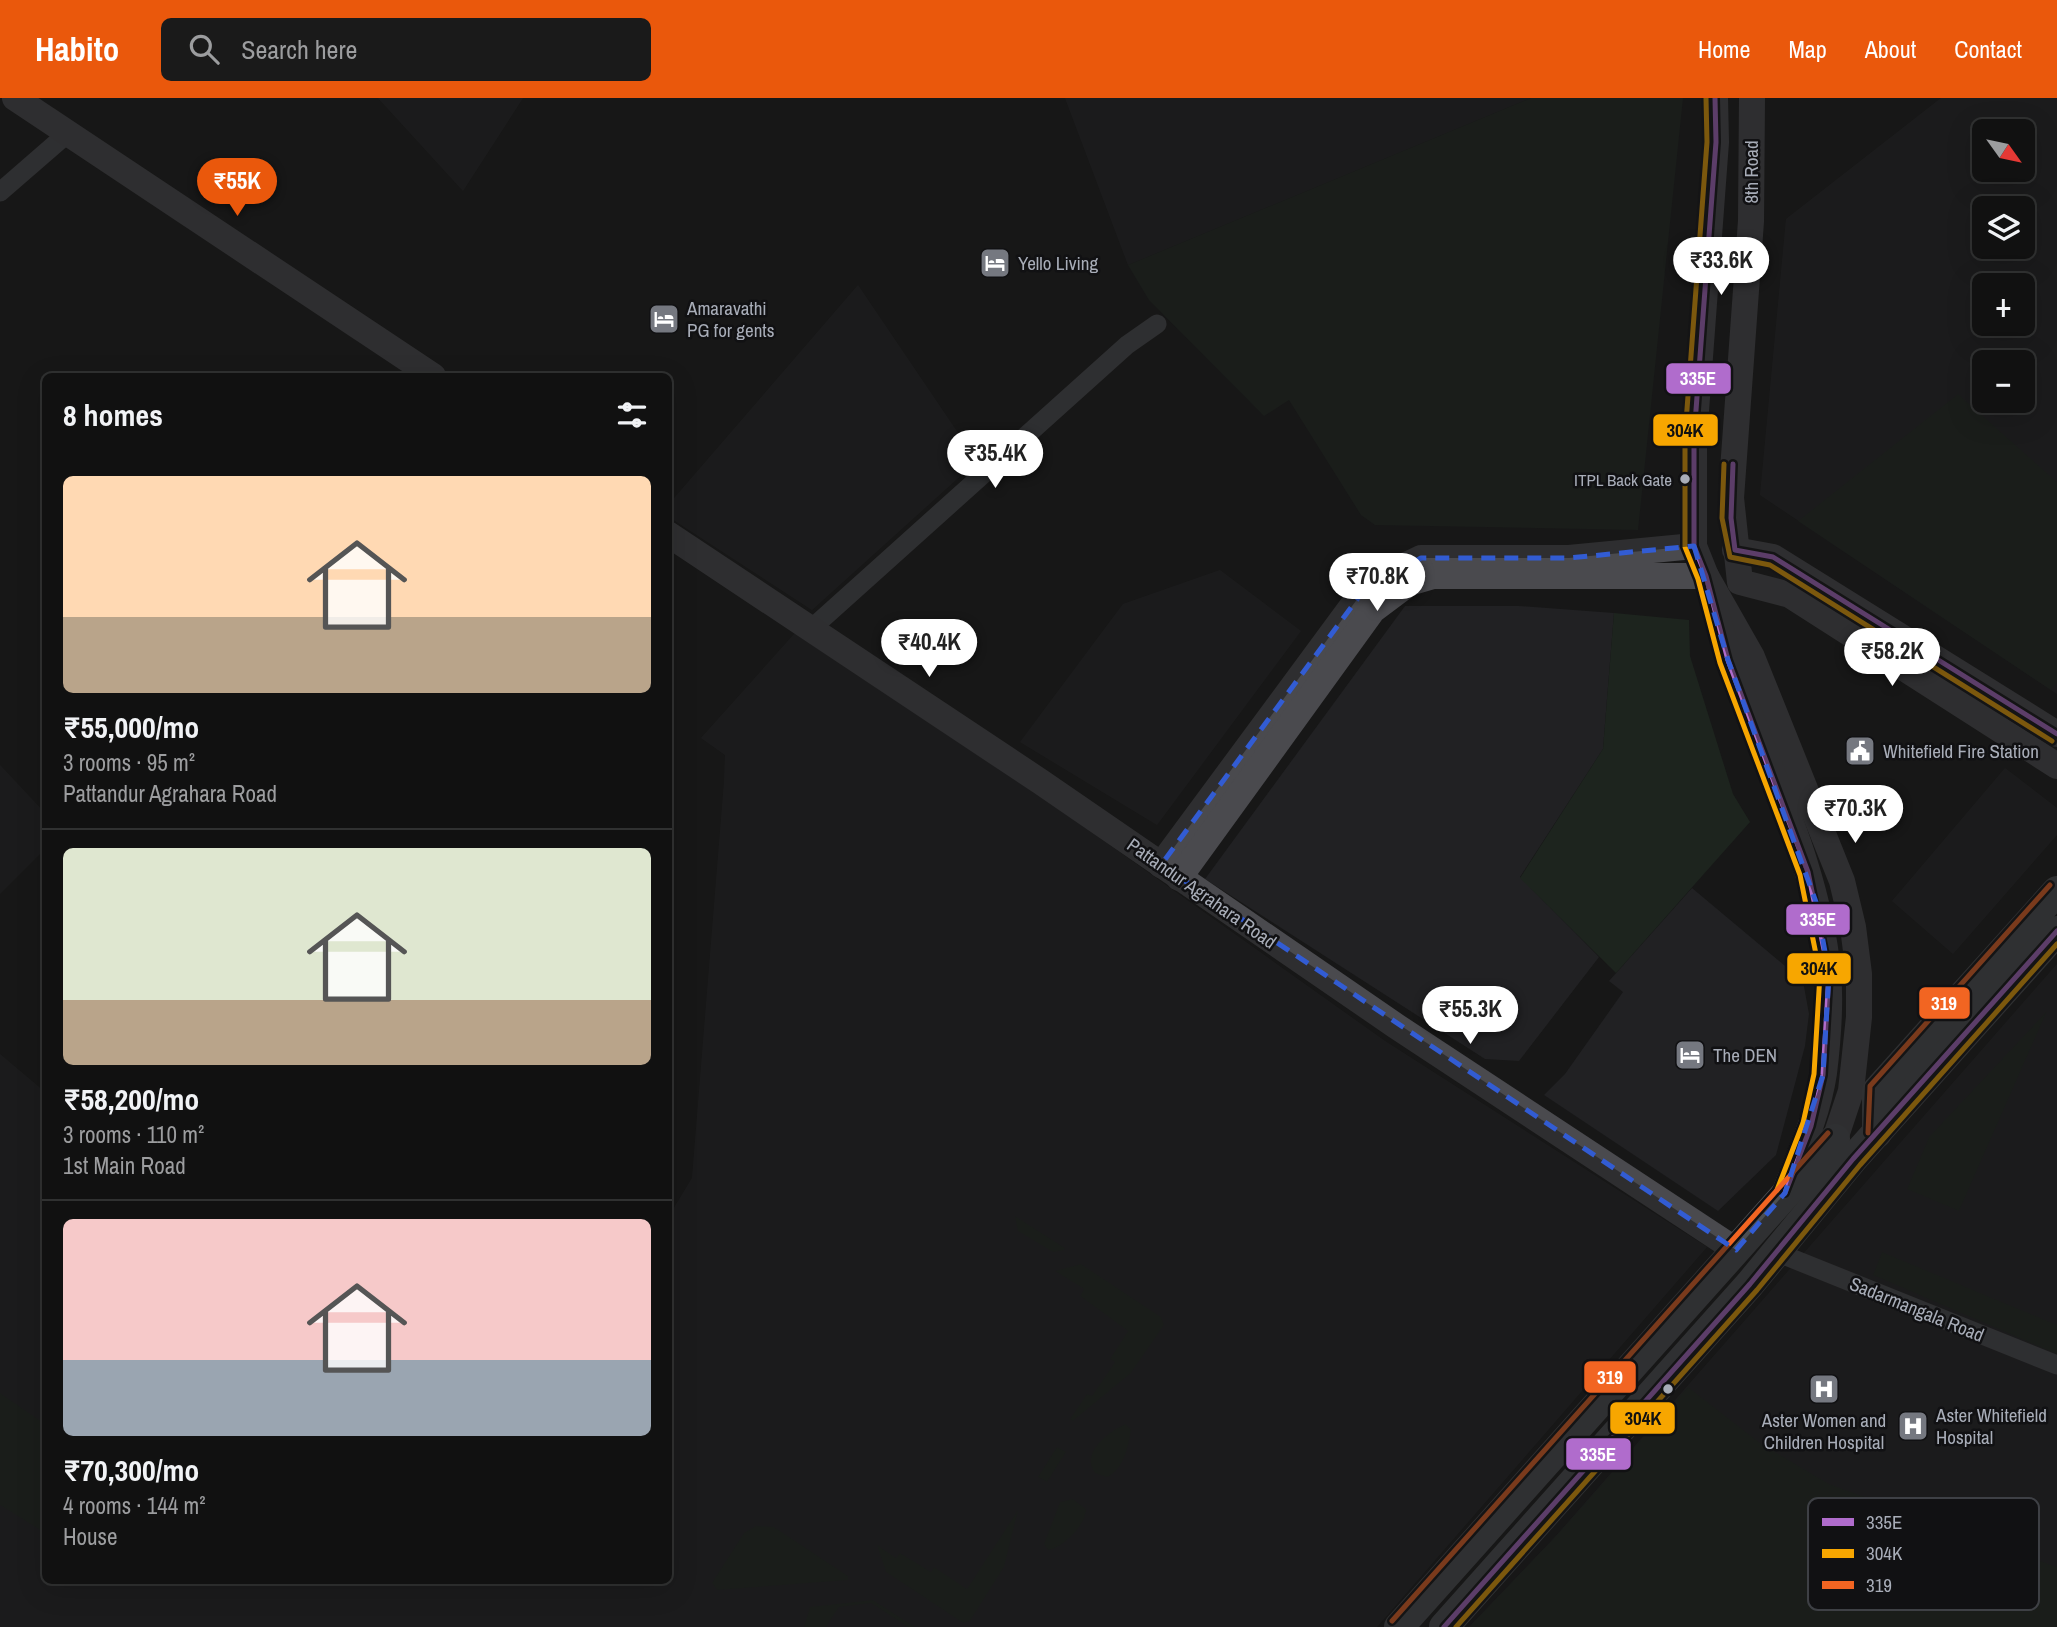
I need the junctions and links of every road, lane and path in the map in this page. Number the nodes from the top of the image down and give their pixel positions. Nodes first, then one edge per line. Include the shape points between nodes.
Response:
1 (15, 98) edge
2 (1715, 98) edge
3 (1752, 98) edge
4 (68, 133) junction
5 (0, 192) edge
6 (1157, 324) dead end
7 (428, 373) edge
8 (672, 537) edge
9 (1694, 546) junction
10 (1735, 550) junction
11 (1706, 576) junction
12 (811, 629) junction
13 (2057, 734) edge
14 (2057, 766) edge
15 (1170, 871) junction
16 (2057, 891) edge
17 (2057, 930) edge
18 (1877, 1133) junction
19 (1835, 1139) joint
20 (1785, 1193) junction
21 (1736, 1250) junction
22 (1776, 1252) junction
23 (2057, 1366) edge
24 (1399, 1627) edge
25 (1444, 1627) edge

1 - 4 street
2 - 9 street, 8th Road via 1716,142 1694,437
3 - 10 street, 8th Road via 1751,221 1731,498
4 - 5 street
4 - 7 street
6 - 12 street via 1126,345
8 - 12 street, Pattandur Agrahara Road
9 - 11 street
9 - 15 street via 1569,558 1421,558 1400,568 1361,594
10 - 13 street via 1773,556
10 - 14 street, 8th Road via 1740,582 1790,595
11 - 15 street via 1433,576 1409,583 1373,610
11 - 19 street via 1752,657 1831,850 1853,926 1859,974 1856,1058
11 - 20 street via 1728,660 1808,872 1829,974 1823,1075 1811,1126
12 - 15 street, Pattandur Agrahara Road
15 - 21 street, Pattandur Agrahara Road
16 - 18 main road via 1877,1091
17 - 18 main road
18 - 22 main road
19 - 20 main road
20 - 21 main road
21 - 24 main road
22 - 23 street, Sadarmangala Road
22 - 25 main road

